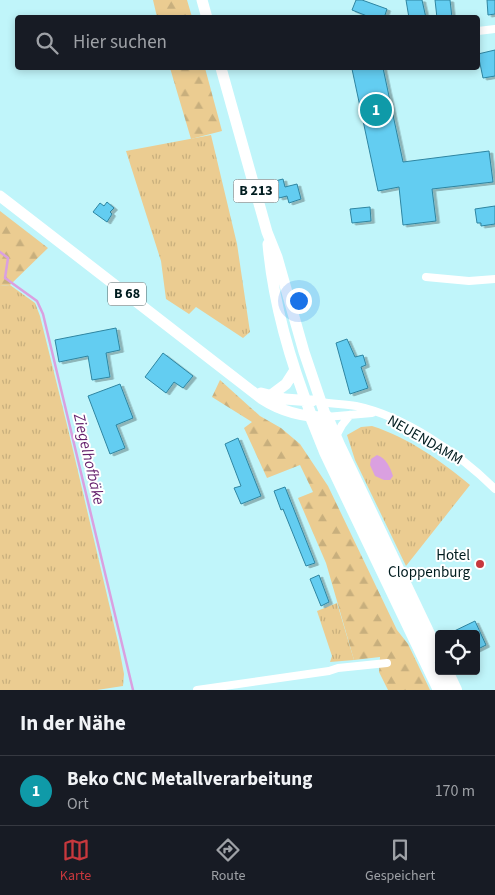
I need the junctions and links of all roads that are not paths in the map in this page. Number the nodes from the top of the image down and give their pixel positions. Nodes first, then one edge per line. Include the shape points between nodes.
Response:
1 (202, 0) edge
2 (206, 15) edge
3 (495, 29) edge
4 (480, 31) edge
5 (222, 70) edge
6 (0, 196) edge
7 (267, 232) junction
8 (426, 277) dead end
9 (495, 279) edge
10 (295, 370) junction
11 (254, 391) junction
12 (270, 396) junction
13 (305, 400) junction
14 (321, 402) junction
15 (376, 412) junction
16 (350, 414) junction
17 (312, 417) junction
18 (326, 417) junction
19 (335, 438) junction
20 (495, 489) edge
21 (435, 648) edge
22 (387, 662) dead end
23 (448, 675) edge
24 (197, 690) edge
25 (440, 690) edge
26 (455, 690) edge

1 - 2 main road
3 - 4 street
5 - 7 main road, B 213
6 - 11 main road, B 68
7 - 10 main road, B 213 via 275,299
7 - 14 main road, B 213
8 - 9 street via 469,281
10 - 12 main road via 286,384
10 - 13 main road, B 213
11 - 12 main road, B 68
11 - 17 main road, B 68 via 280,409
12 - 13 main road, B 68
13 - 14 main road, B 68
13 - 17 main road, B 213
14 - 15 street, NEUENDAMM
14 - 18 main road, B 213
15 - 16 street, NEUENDAMM
15 - 20 street, NEUENDAMM via 443,447
16 - 18 street, NEUENDAMM
16 - 19 street
17 - 18 main road, B 68
17 - 25 highway, B 213
18 - 19 highway, B 213
19 - 21 highway, B 213
22 - 24 street
23 - 26 highway

